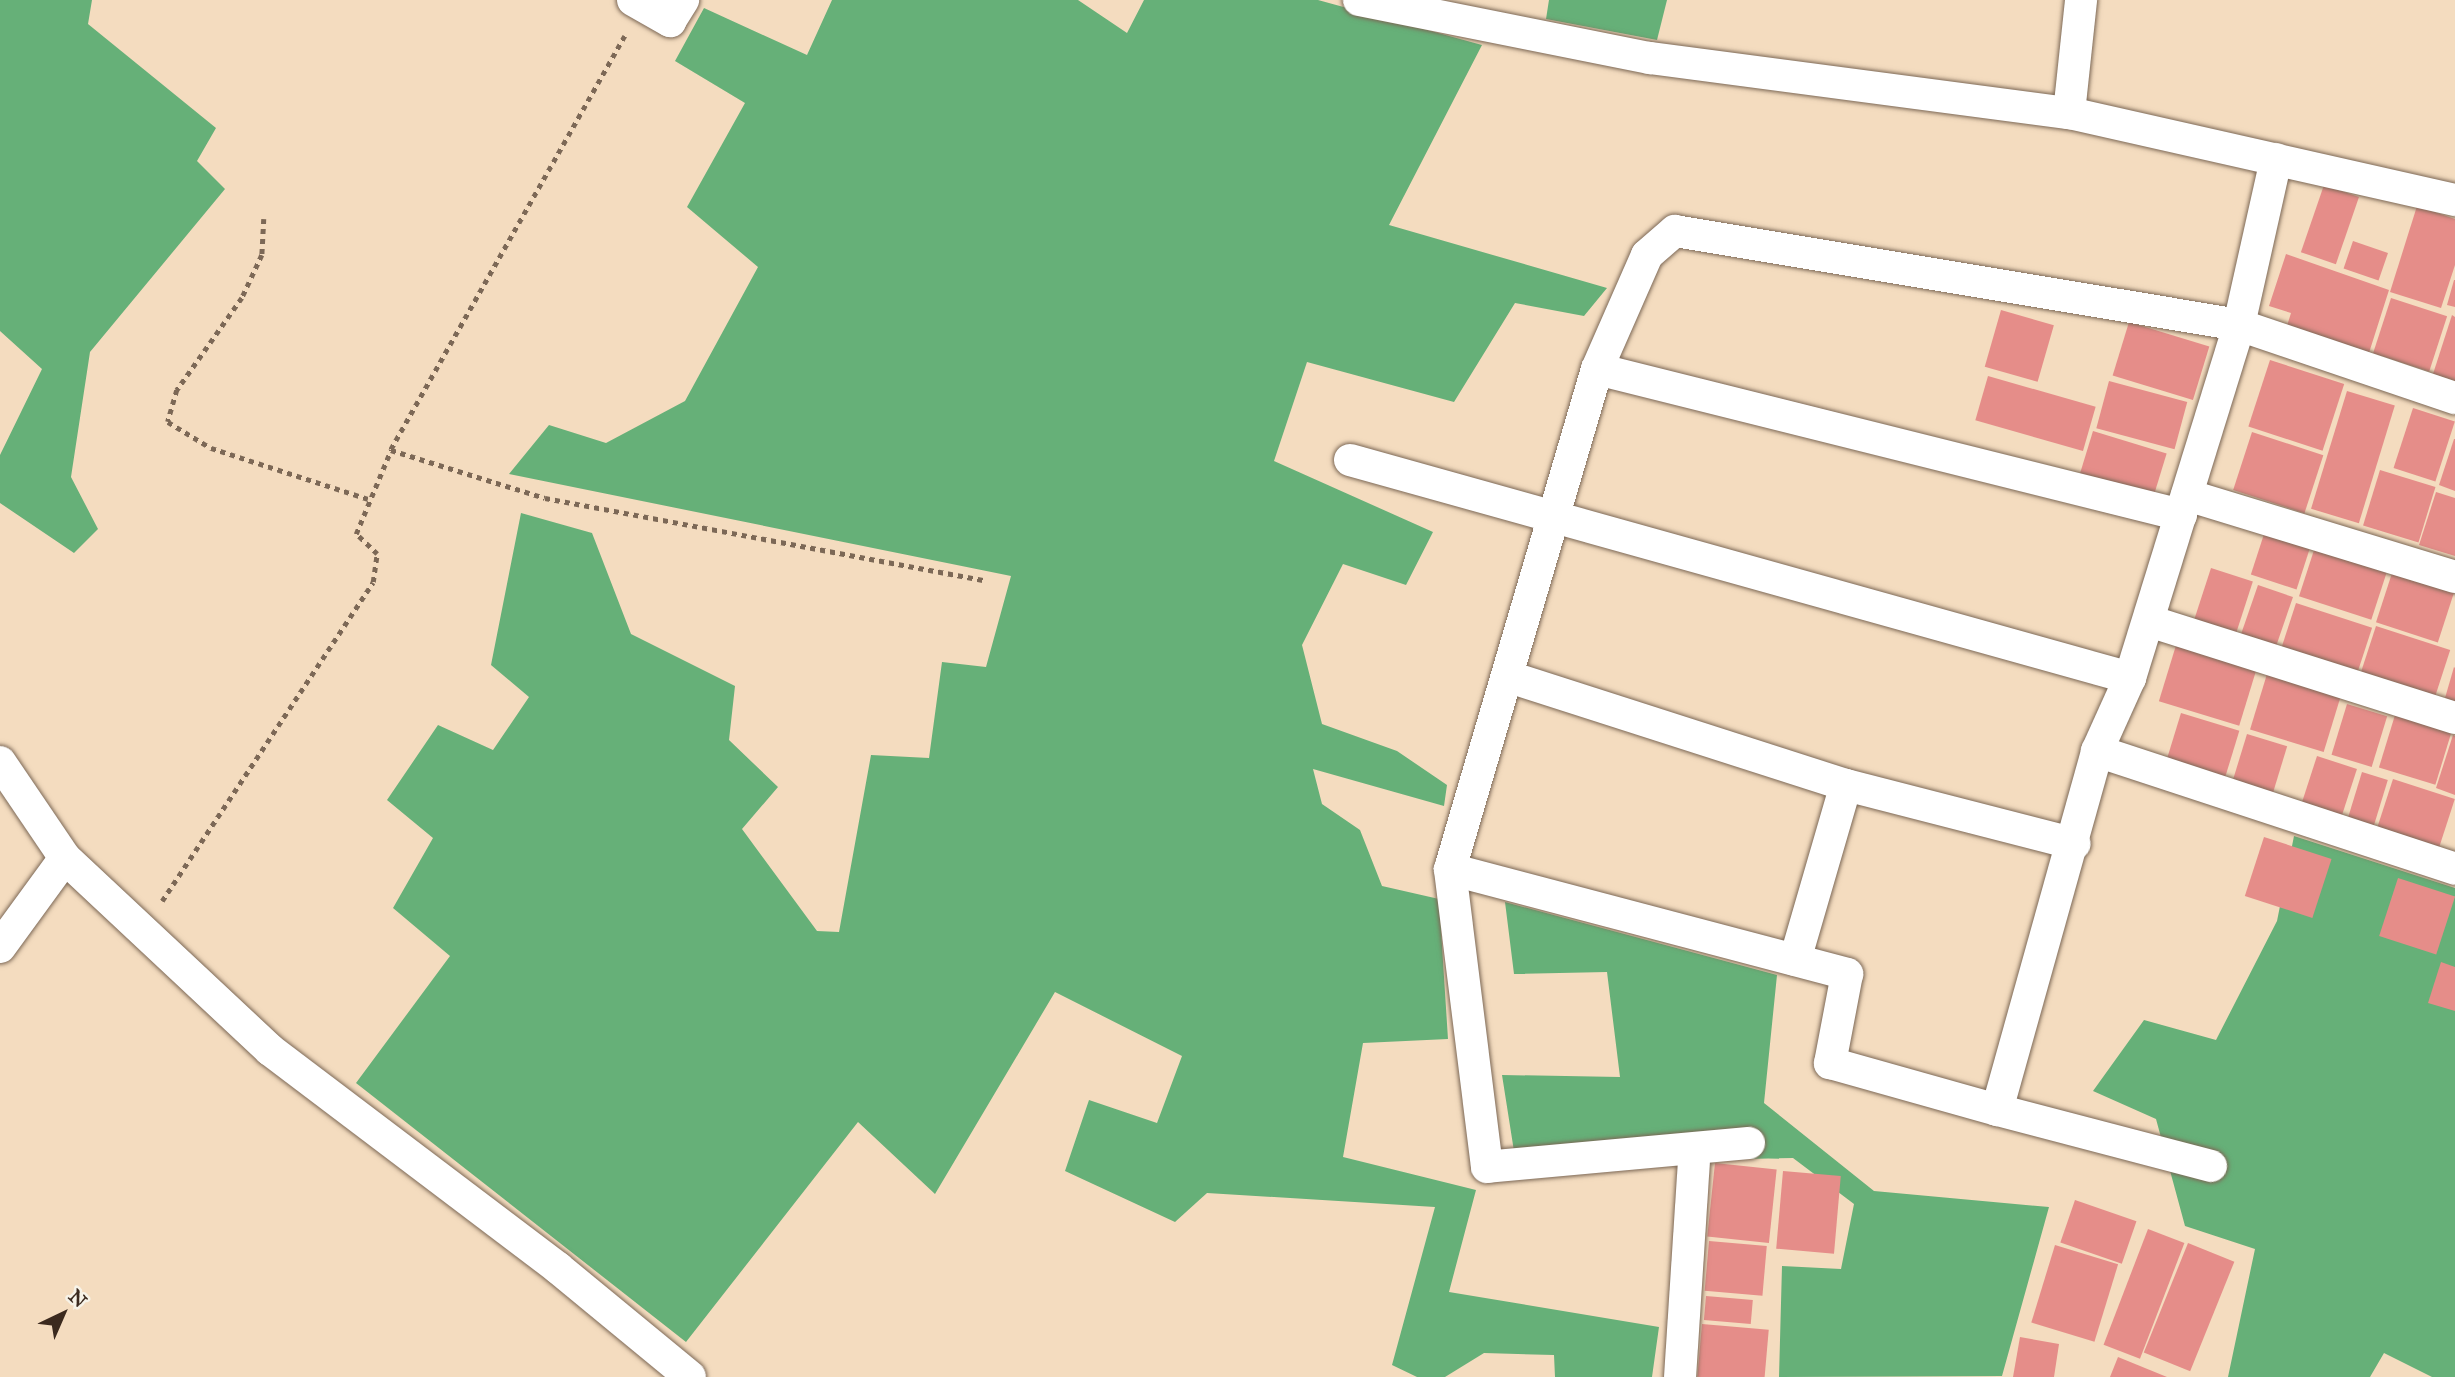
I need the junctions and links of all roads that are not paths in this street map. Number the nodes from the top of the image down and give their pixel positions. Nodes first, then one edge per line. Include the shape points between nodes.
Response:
1 (683, 0) edge
2 (1359, 0) edge
3 (2081, 0) edge
4 (638, 3) edge
5 (2069, 113) junction
6 (2276, 159) junction
7 (2455, 200) edge
8 (2239, 324) junction
9 (1597, 369) junction
10 (2455, 398) edge
11 (1350, 460) dead end
12 (2184, 505) junction
13 (1551, 517) junction
14 (2455, 577) edge
15 (2149, 621) junction
16 (1509, 677) junction
17 (2130, 678) junction
18 (2455, 718) edge
19 (2097, 751) junction
20 (0, 762) edge
21 (1846, 785) junction
22 (2075, 844) junction
23 (65, 858) junction
24 (1450, 869) junction
25 (2455, 869) edge
26 (0, 947) edge
27 (1795, 960) junction
28 (1997, 1110) junction
29 (1749, 1143) dead end
30 (1694, 1162) dead end
31 (2211, 1166) dead end
32 (690, 1377) edge
33 (1680, 1377) edge

1 - 4 street via 670,21
2 - 5 street via 1650,58
3 - 5 street
5 - 6 street
6 - 7 street
6 - 8 street
8 - 9 street via 1675,231 1647,255
8 - 10 street
8 - 12 street
9 - 12 street
9 - 13 street
11 - 13 street
12 - 14 street
12 - 15 street
13 - 16 street
13 - 17 street
15 - 17 street
15 - 18 street
16 - 21 street
16 - 24 street
17 - 19 street
19 - 22 street
19 - 25 street
20 - 23 street
21 - 22 street
21 - 27 street
22 - 28 street via 2017,1019
23 - 26 street
23 - 32 street via 270,1050 558,1268
24 - 27 street
24 - 29 street via 1487,1167
27 - 28 street via 1847,974 1829,1063
28 - 31 street
30 - 33 street

